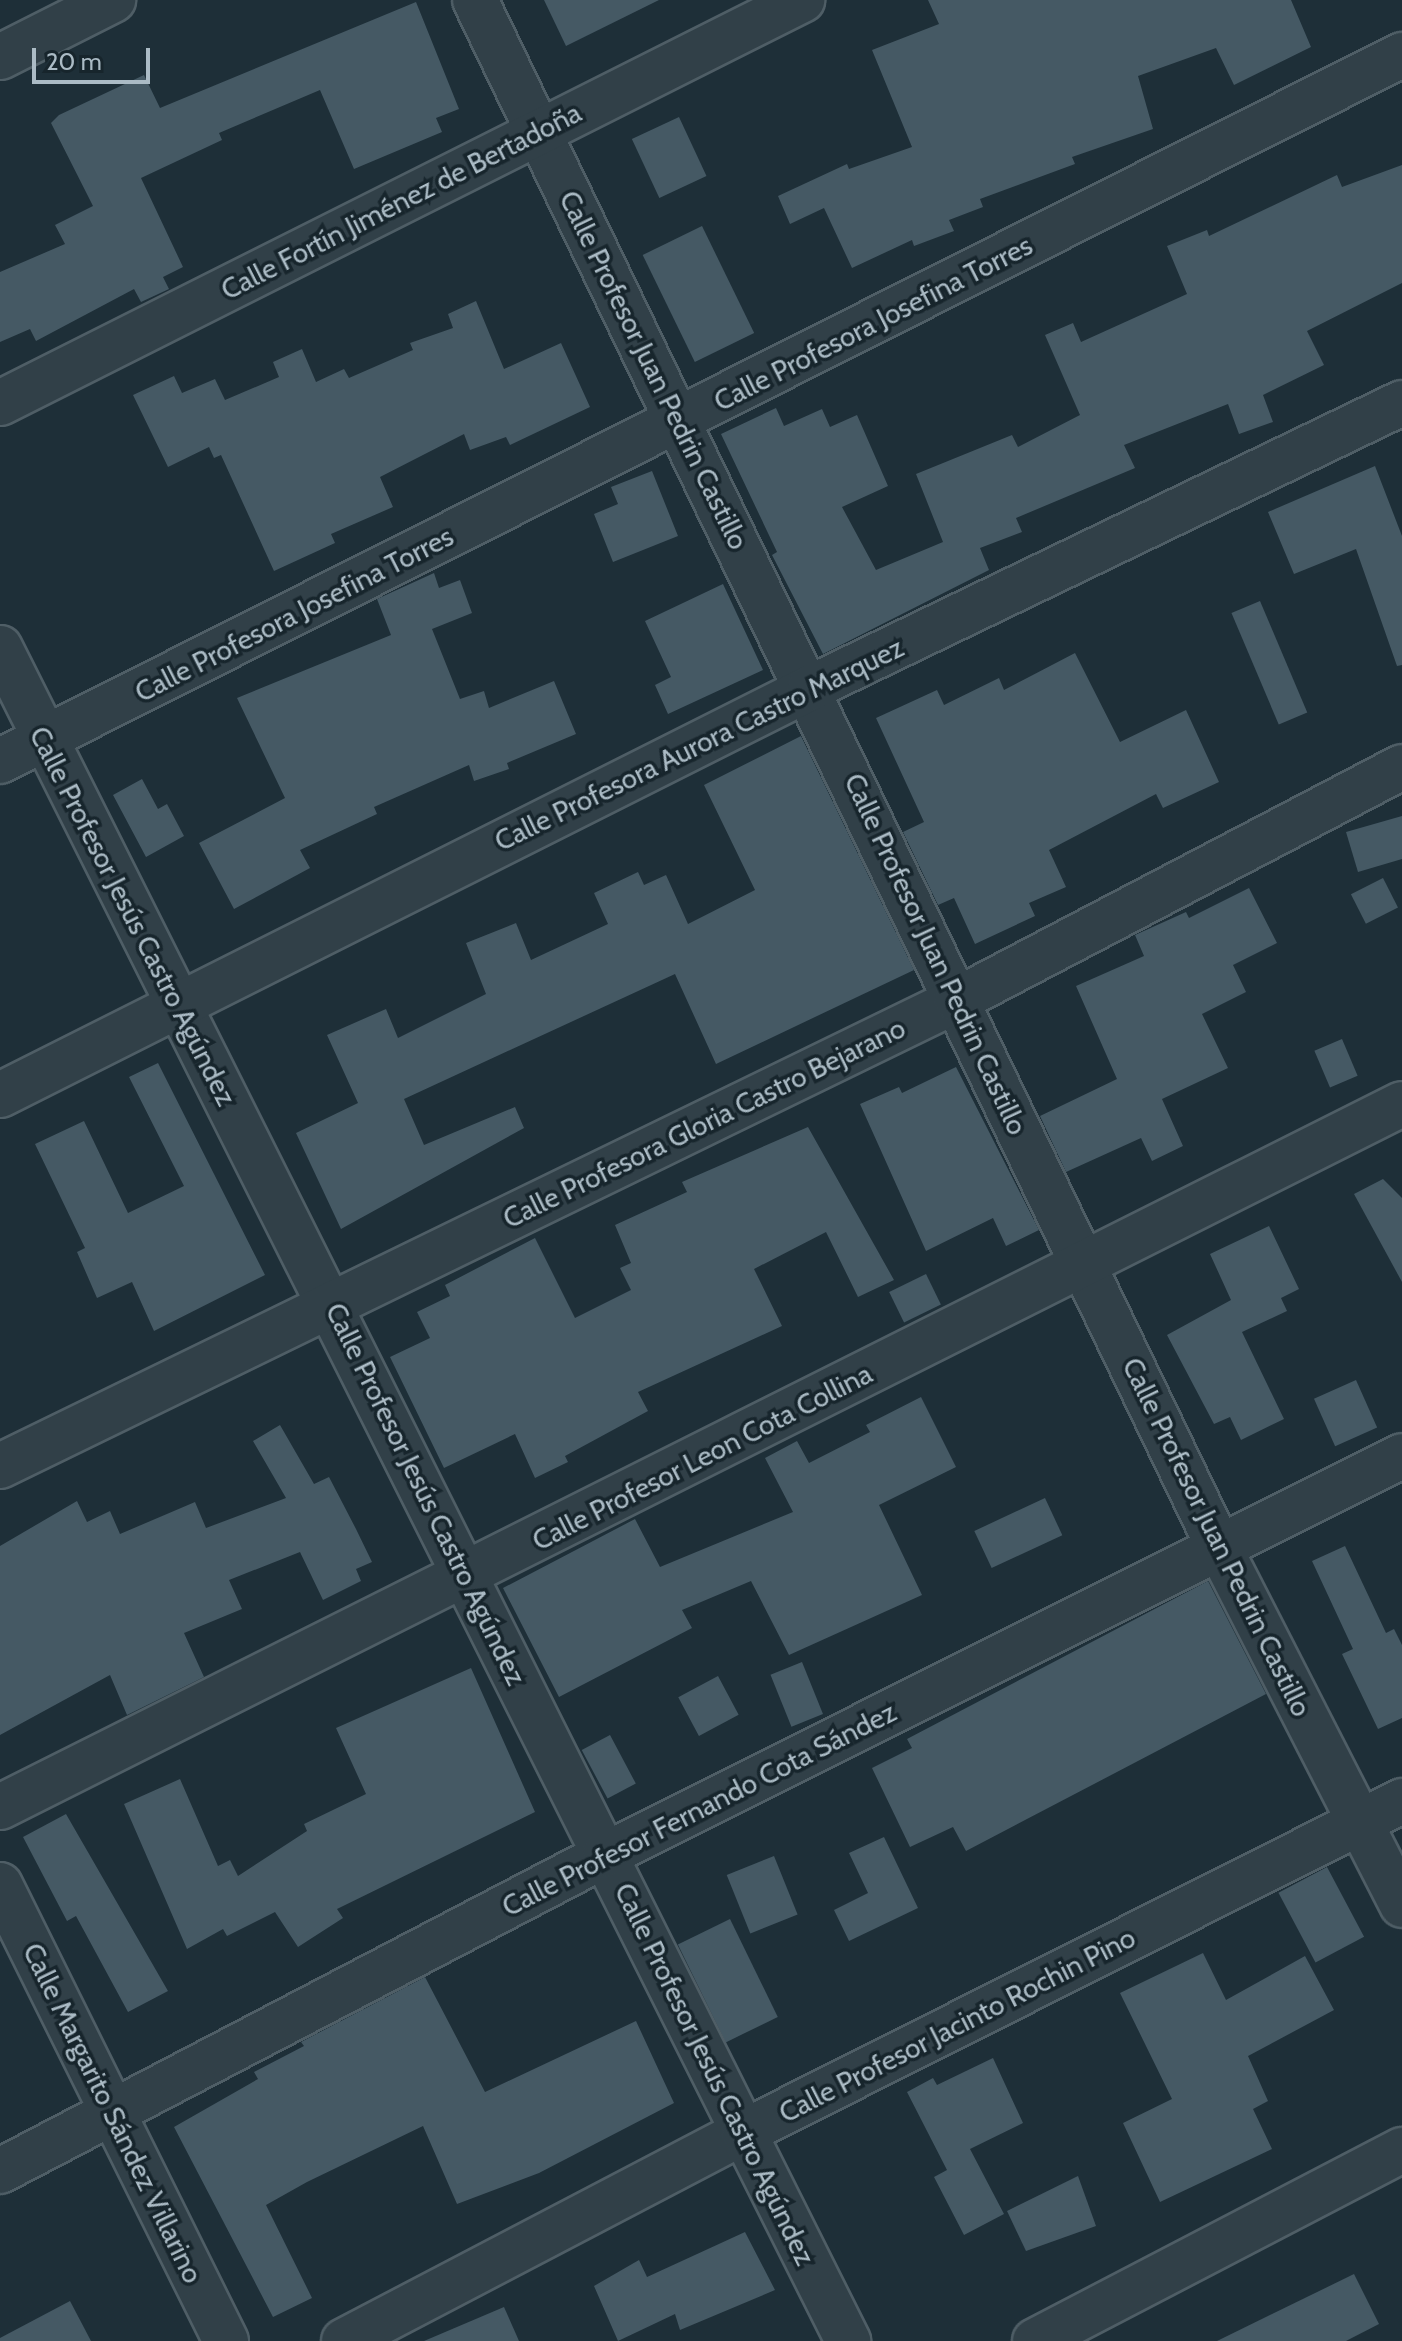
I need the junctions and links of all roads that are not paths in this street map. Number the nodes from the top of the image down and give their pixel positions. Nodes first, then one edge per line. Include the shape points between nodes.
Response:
1 (113, 0) edge
2 (475, 0) edge
3 (802, 0) edge
4 (1402, 55) edge
5 (0, 57) edge
6 (537, 133) junction
7 (0, 403) edge
8 (1402, 403) edge
9 (680, 421) junction
10 (0, 648) edge
11 (810, 688) junction
12 (43, 740) junction
13 (0, 761) edge
14 (1402, 767) edge
15 (957, 1000) junction
16 (176, 1003) junction
17 (0, 1095) edge
18 (1402, 1104) edge
19 (1084, 1265) junction
20 (332, 1304) junction
21 (1402, 1456) edge
22 (0, 1466) edge
23 (1219, 1547) junction
24 (466, 1575) junction
25 (1402, 1801) edge
26 (0, 1807) edge
27 (1360, 1822) junction
28 (605, 1855) junction
29 (0, 1885) edge
30 (1402, 1905) edge
31 (113, 2115) junction
32 (744, 2132) junction
33 (1402, 2150) edge
34 (0, 2171) edge
35 (226, 2341) edge
36 (344, 2341) edge
37 (848, 2341) edge
38 (1035, 2341) edge

1 - 5 street
2 - 6 street, Calle Profesor Juan Pedrin Castillo
3 - 6 street, Calle Fortín Jiménez de Bertadoña
4 - 9 street, Calle Profesora Josefina Torres
6 - 7 street, Calle Fortín Jiménez de Bertadoña
6 - 9 street, Calle Profesor Juan Pedrin Castillo
8 - 11 street, Calle Profesora Aurora Castro Marquez
9 - 11 street, Calle Profesor Juan Pedrin Castillo
9 - 12 street, Calle Profesora Josefina Torres
10 - 12 street, Calle Profesor Jesús Castro Agúndez
11 - 15 street, Calle Profesor Juan Pedrin Castillo
11 - 16 street, Calle Profesora Aurora Castro Marquez
12 - 13 street, Calle Profesora Josefina Torres
12 - 16 street, Calle Profesor Jesús Castro Agúndez
14 - 15 street, Calle Profesora Gloria Castro Bejarano
15 - 19 street, Calle Profesor Juan Pedrin Castillo
15 - 20 street, Calle Profesora Gloria Castro Bejarano
16 - 17 street, Calle Profesora Aurora Castro Marquez
16 - 20 street, Calle Profesor Jesús Castro Agúndez
18 - 19 street, Calle Profesor Leon Cota Collina
19 - 23 street, Calle Profesor Juan Pedrin Castillo
19 - 24 street, Calle Profesor Leon Cota Collina
20 - 22 street, Calle Profesora Gloria Castro Bejarano
20 - 24 street, Calle Profesor Jesús Castro Agúndez
21 - 23 street, Calle Profesor Fernando Cota Sández
23 - 27 street, Calle Profesor Juan Pedrin Castillo
23 - 28 street, Calle Profesor Fernando Cota Sández
24 - 26 street, Calle Profesor Leon Cota Collina
24 - 28 street, Calle Profesor Jesús Castro Agúndez
25 - 27 street, Calle Profesor Jacinto Rochin Pino
27 - 30 street, Calle Profesor Juan Pedrin Castillo
27 - 32 street, Calle Profesor Jacinto Rochin Pino
28 - 31 street, Calle Profesor Fernando Cota Sández
28 - 32 street, Calle Profesor Jesús Castro Agúndez
29 - 31 street, Calle Margarito Sández Villarino
31 - 34 street, Calle Profesor Fernando Cota Sández
31 - 35 street, Calle Margarito Sández Villarino
32 - 36 street, Calle Profesor Jacinto Rochin Pino
32 - 37 street, Calle Profesor Jesús Castro Agúndez
33 - 38 street

